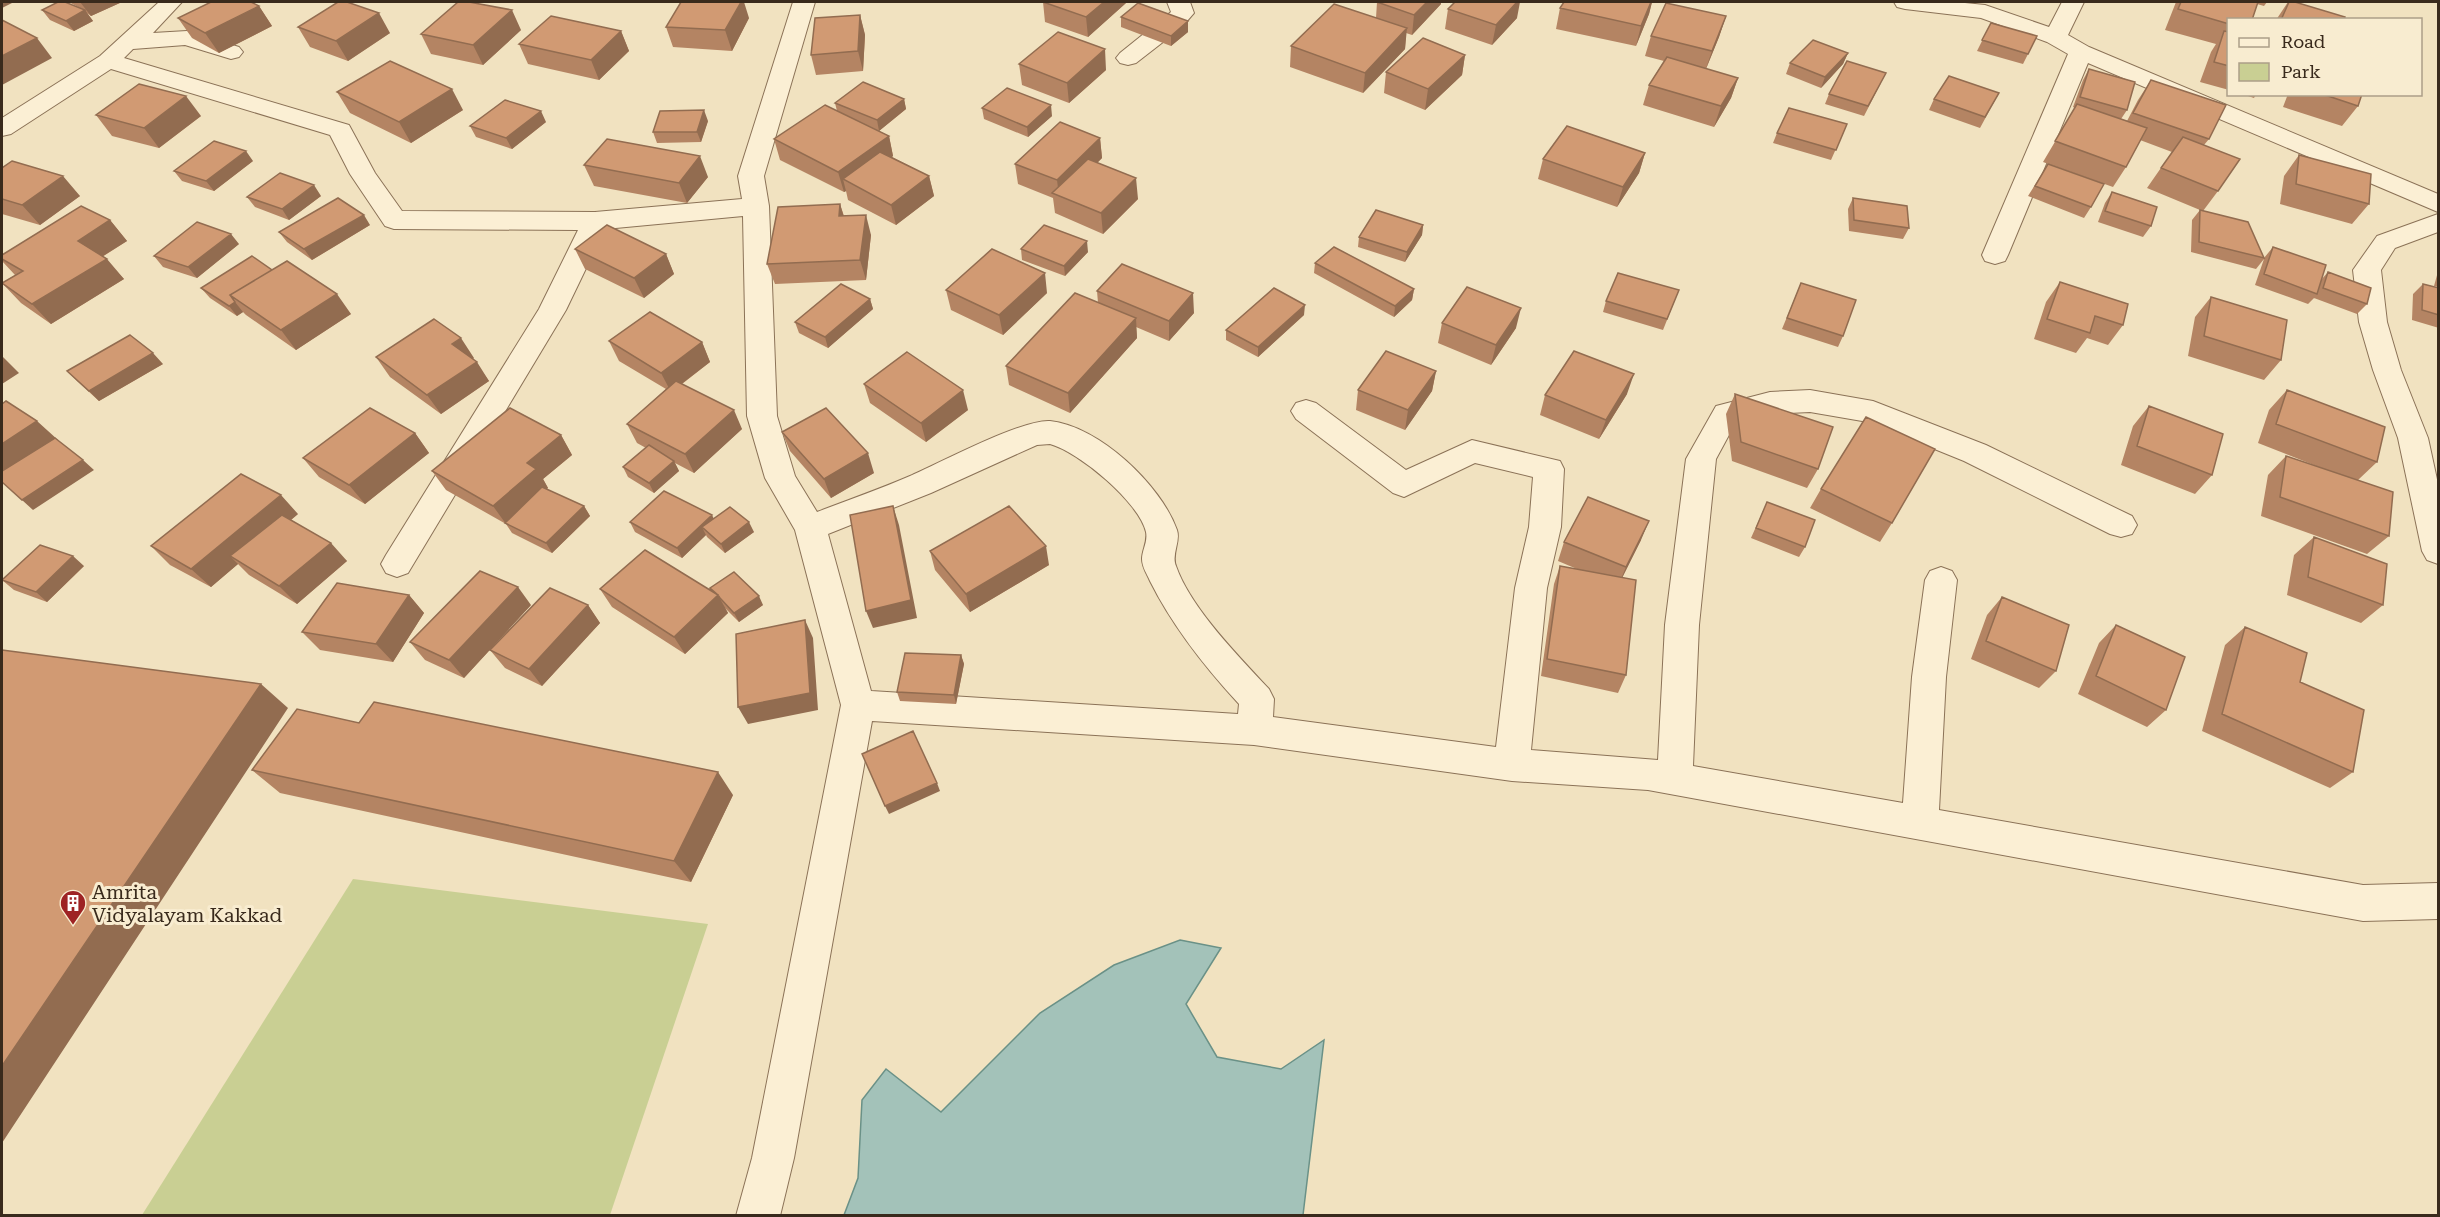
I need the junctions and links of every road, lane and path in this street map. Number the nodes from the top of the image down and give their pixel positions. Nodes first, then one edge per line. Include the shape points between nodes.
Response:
1 (171, 2) edge
2 (804, 2) edge
3 (1178, 2) edge
4 (1905, 2) edge
5 (2073, 2) edge
6 (2055, 37) junction
7 (126, 42) junction
8 (231, 52) dead end
9 (2081, 52) junction
10 (1128, 58) dead end
11 (108, 61) junction
12 (2, 129) edge
13 (2439, 204) edge
14 (756, 206) junction
15 (595, 221) junction
16 (2439, 223) edge
17 (1995, 255) dead end
18 (1306, 411) dead end
19 (2121, 525) dead end
20 (810, 528) junction
21 (2439, 551) edge
22 (397, 564) dead end
23 (1941, 580) dead end
24 (858, 705) junction
25 (1254, 730) junction
26 (1512, 765) junction
27 (1675, 779) junction
28 (1920, 823) junction
29 (2439, 901) edge
30 (758, 1215) edge

1 - 7 street
2 - 14 street via 752,176
3 - 10 street via 1183,13
4 - 6 street via 1984,12
5 - 6 street
6 - 9 street
7 - 8 street via 187,38
7 - 11 street
9 - 13 street
9 - 17 street
11 - 12 street
11 - 15 street via 340,130 394,220
14 - 15 street
14 - 20 street via 762,416 780,478
15 - 22 street via 552,310
16 - 21 street via 2386,242 2367,270 2373,322 2386,370 2413,438
18 - 26 street via 1404,485 1472,451 1549,469 1545,527 1531,588
19 - 27 street via 1976,453 1873,412 1810,400 1770,403 1726,414 1701,459 1682,625
20 - 24 street
20 - 25 street via 920,485 1033,434 1044,430 1065,435 1114,470 1154,513 1163,533 1158,561 1174,595 1224,664 1257,699
23 - 28 street via 1929,677
24 - 25 street
24 - 30 street via 773,1158
25 - 26 street
26 - 27 street
27 - 28 street
28 - 29 street via 2363,903

